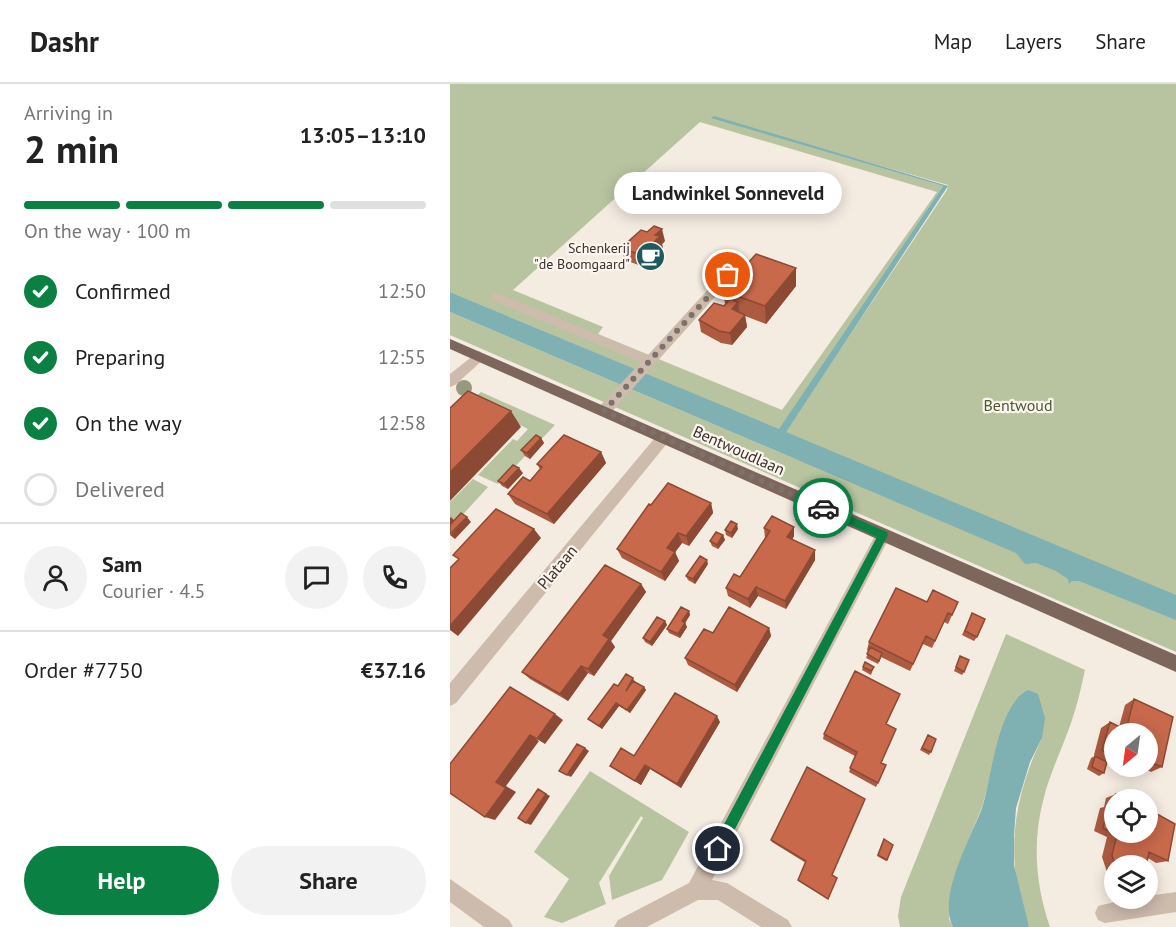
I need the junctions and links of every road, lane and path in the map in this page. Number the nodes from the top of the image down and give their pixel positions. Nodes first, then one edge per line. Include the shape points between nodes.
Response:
1 (728, 275) dead end
2 (496, 297) dead end
3 (450, 344) edge
4 (479, 356) junction
5 (648, 364) junction
6 (450, 382) edge
7 (604, 411) junction
8 (664, 436) junction
9 (883, 535) junction
10 (1176, 664) edge
11 (450, 697) edge
12 (450, 889) edge
13 (696, 890) junction
14 (1176, 902) edge
15 (1105, 914) dead end
16 (502, 927) edge
17 (625, 927) edge
18 (781, 927) edge

1 - 5 street
2 - 5 street
3 - 4 main road, Bentwoudlaan
4 - 6 street
4 - 7 main road, Bentwoudlaan
5 - 7 street
7 - 8 main road, Bentwoudlaan
8 - 9 main road, Bentwoudlaan
8 - 11 street, Plataan
9 - 10 main road, Bentwoudlaan
9 - 13 street
12 - 16 street
13 - 17 street
13 - 18 street via 720,890
14 - 15 street

